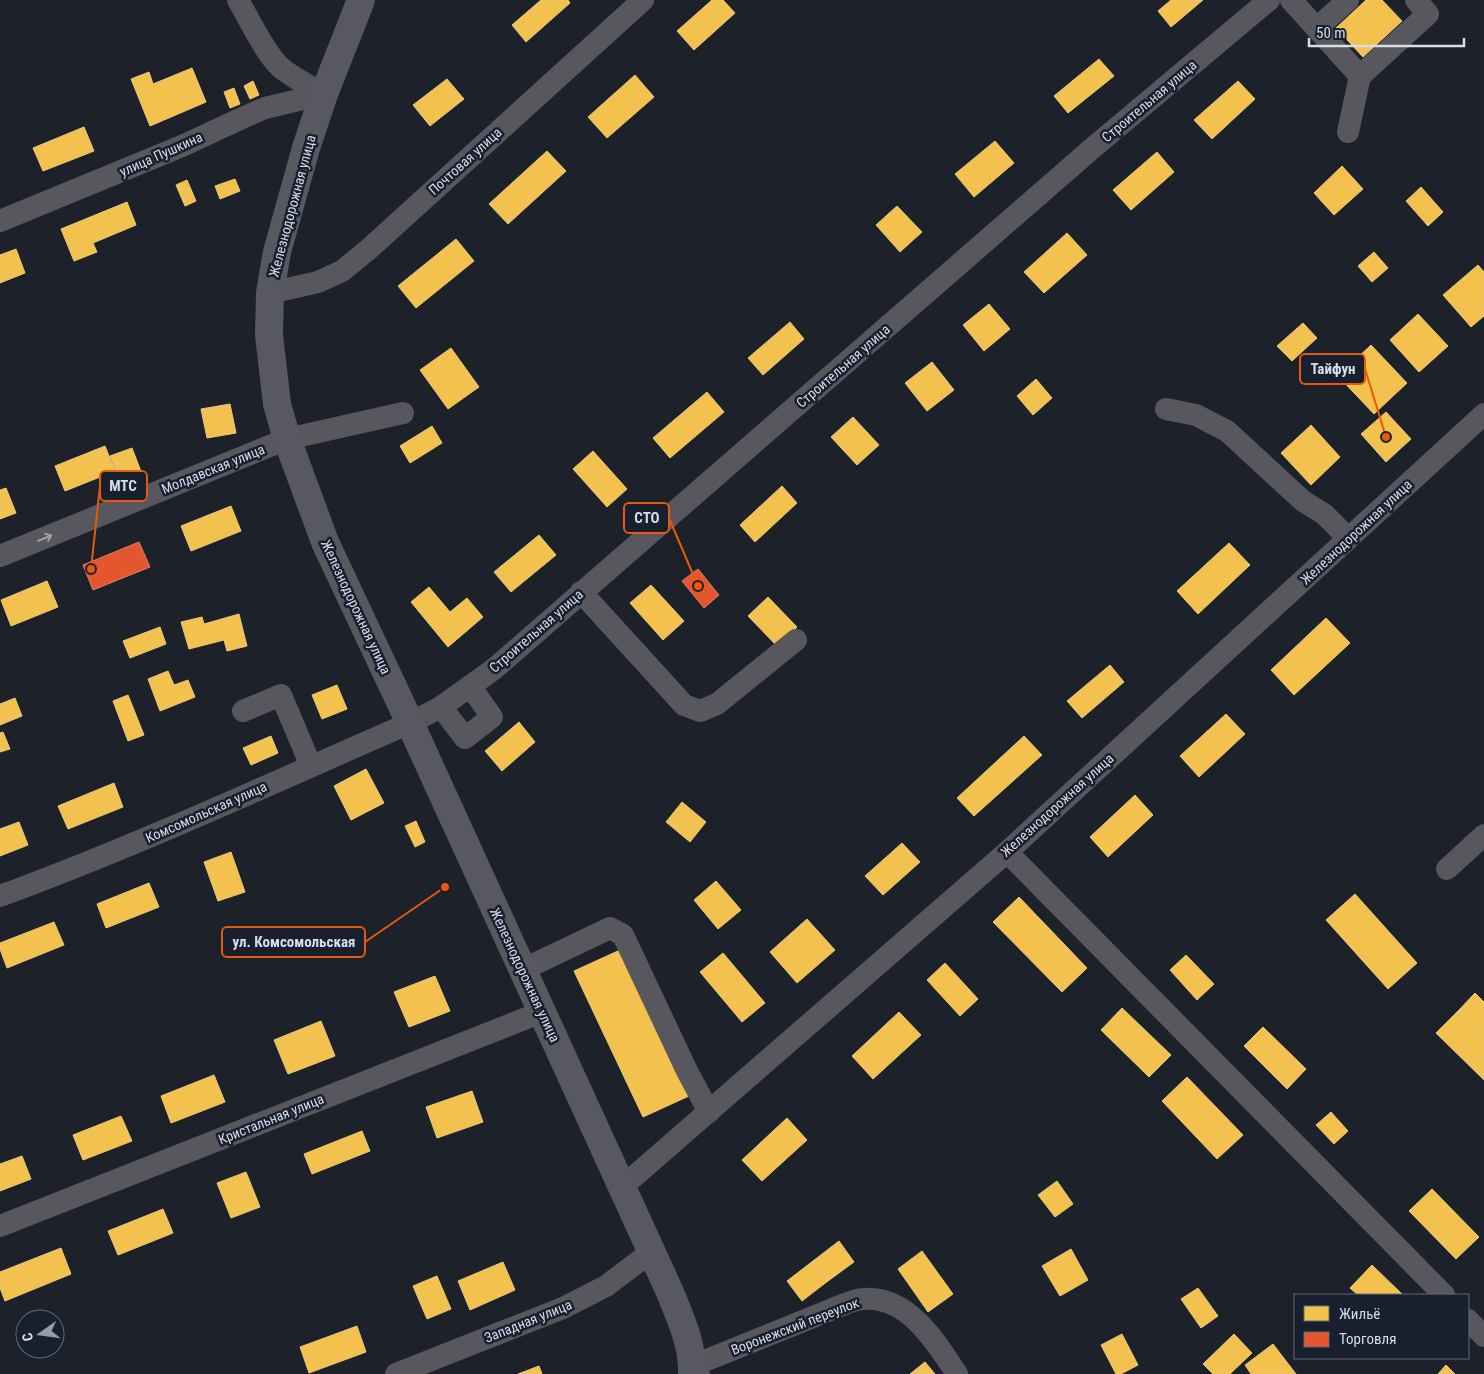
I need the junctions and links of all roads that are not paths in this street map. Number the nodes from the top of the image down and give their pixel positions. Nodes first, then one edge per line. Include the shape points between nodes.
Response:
1 (238, 0) edge
2 (361, 0) edge
3 (643, 0) edge
4 (1269, 0) edge
5 (1291, 0) edge
6 (1348, 0) edge
7 (1416, 0) edge
8 (1317, 28) junction
9 (1360, 76) junction
10 (324, 94) junction
11 (1348, 132) dead end
12 (0, 222) edge
13 (270, 293) junction
14 (1166, 409) dead end
15 (403, 413) dead end
16 (1484, 414) edge
17 (287, 439) junction
18 (1348, 538) junction
19 (0, 556) edge
20 (581, 592) junction
21 (796, 640) dead end
22 (470, 686) junction
23 (442, 707) junction
24 (243, 711) dead end
25 (410, 723) junction
26 (311, 766) junction
27 (1484, 835) edge
28 (1007, 852) junction
29 (1447, 870) dead end
30 (0, 896) edge
31 (522, 970) junction
32 (542, 1012) junction
33 (709, 1112) junction
34 (622, 1187) junction
35 (0, 1226) edge
36 (651, 1252) junction
37 (1443, 1294) edge
38 (1469, 1321) edge
39 (1484, 1336) edge
40 (695, 1371) edge
41 (396, 1374) edge
42 (957, 1374) edge

1 - 10 street via 279,65 292,77
2 - 10 main road, Железнодорожная улица
3 - 13 street, Почтовая улица via 369,249 342,270 318,282
4 - 20 street, Строительная улица via 1095,146
5 - 8 street
6 - 8 street
7 - 9 street via 1428,14
8 - 9 street
9 - 11 street
10 - 12 street, улица Пушкина via 265,108
10 - 13 main road, Железнодорожная улица via 289,205
13 - 17 main road, Железнодорожная улица via 272,373
14 - 18 street via 1196,415 1227,431 1303,502 1324,514
15 - 17 street, Молдавская улица
16 - 18 street, Железнодорожная улица
19 -> 17 street, Молдавская улица
17 - 25 main road, Железнодорожная улица via 325,542
18 - 28 street, Железнодорожная улица
20 - 21 street via 684,705 700,711 717,704
20 - 22 street, Строительная улица via 494,669
22 - 23 street, Строительная улица
22 - 23 street via 492,717 465,738
23 - 25 street, Строительная улица
24 - 26 street via 280,695
25 - 26 street, Комсомольская улица
25 - 31 main road, Железнодорожная улица
26 - 30 street, Комсомольская улица via 58,875
27 - 29 street
28 - 33 street, Железнодорожная улица
28 - 37 street
31 - 32 main road, Железнодорожная улица
31 - 33 street via 610,928 623,935
32 - 34 main road, Железнодорожная улица
32 - 35 street, Кристальная улица
33 - 34 street, Железнодорожная улица
34 - 36 main road, Железнодорожная улица
36 - 40 main road, Железнодорожная улица via 683,1322
36 - 41 street, Западная улица via 606,1286 563,1308
38 - 39 street
40 - 42 street, Воронежский переулок via 844,1304 864,1299 886,1302 902,1309 930,1336

